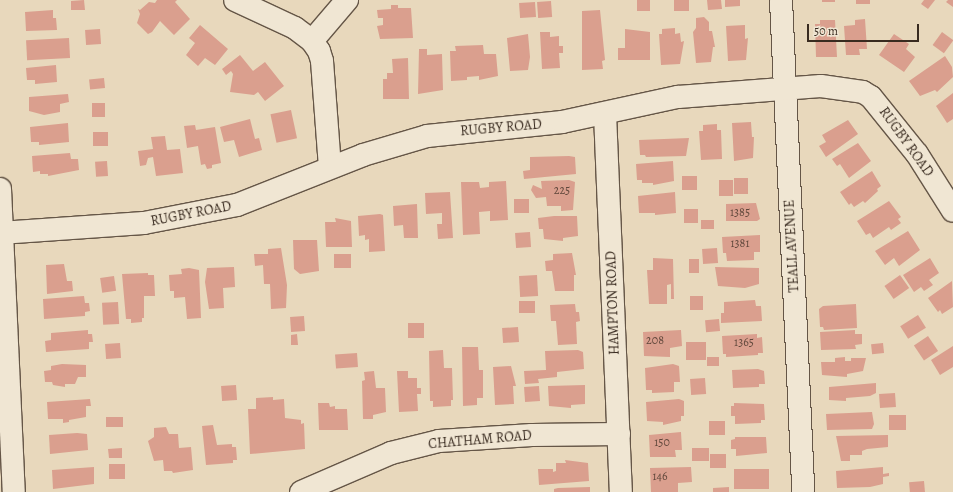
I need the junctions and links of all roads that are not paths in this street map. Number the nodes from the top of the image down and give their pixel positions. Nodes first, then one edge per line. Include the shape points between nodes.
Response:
1 (235, 0) edge
2 (347, 0) edge
3 (781, 0) edge
4 (312, 41) junction
5 (785, 87) junction
6 (605, 114) junction
7 (330, 167) junction
8 (0, 189) edge
9 (953, 211) edge
10 (1, 233) edge
11 (619, 434) junction
12 (14, 492) edge
13 (301, 492) edge
14 (621, 492) edge
15 (803, 492) edge

1 - 4 street via 295,28
2 - 4 street
3 - 5 street, TEALL AVENUE
4 - 7 street via 322,61
5 - 6 street, RUGBY ROAD via 678,97
5 - 9 street, RUGBY ROAD via 821,86 863,92 872,97 917,154
5 - 15 street, TEALL AVENUE
6 - 7 street, RUGBY ROAD via 562,122 427,136
6 - 11 street, HAMPTON ROAD
7 - 10 street, RUGBY ROAD via 237,205 178,218
8 - 10 street
10 - 12 street
11 - 13 street, CHATHAM ROAD via 532,435 439,441 391,453
11 - 14 street, HAMPTON ROAD

